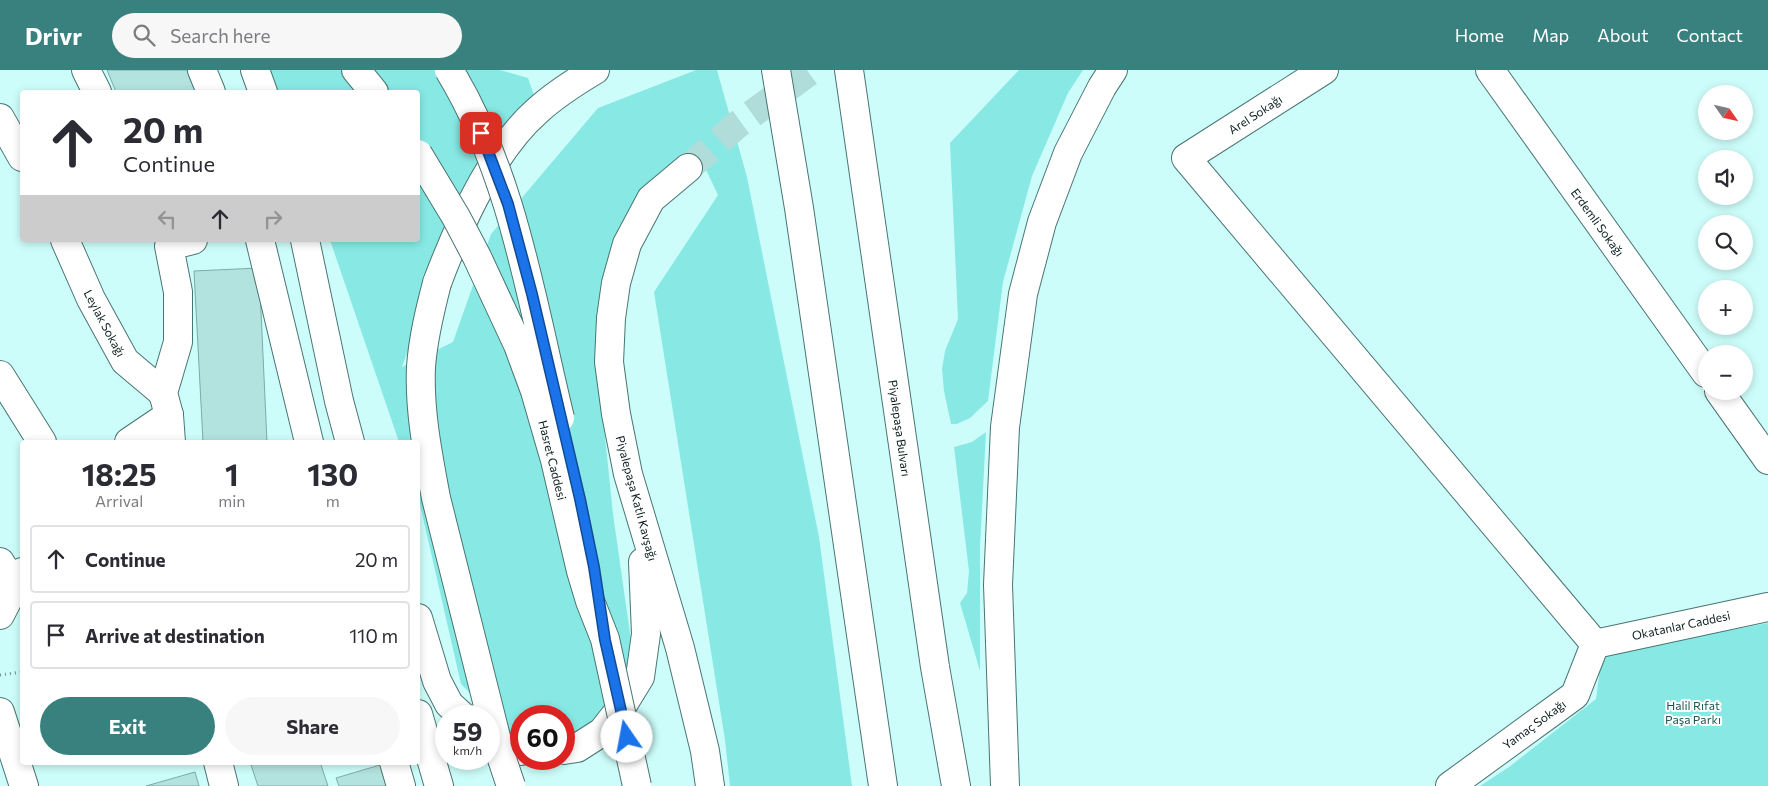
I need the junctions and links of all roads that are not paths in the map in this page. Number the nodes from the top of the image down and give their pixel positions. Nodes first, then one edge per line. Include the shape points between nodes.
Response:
1 (86, 70) edge
2 (202, 70) edge
3 (255, 70) edge
4 (356, 70) edge
5 (448, 70) edge
6 (595, 70) edge
7 (776, 70) edge
8 (849, 70) edge
9 (1113, 70) edge
10 (1324, 70) edge
11 (1490, 70) edge
12 (96, 90) edge
13 (210, 90) edge
14 (262, 90) edge
15 (372, 90) edge
16 (0, 118) edge
17 (20, 153) edge
18 (420, 157) edge
19 (688, 168) tunnel mouth
20 (66, 242) edge
21 (176, 242) edge
22 (260, 242) edge
23 (305, 242) edge
24 (1698, 362) edge
25 (0, 375) edge
26 (1725, 400) edge
27 (166, 404) junction
28 (41, 440) edge
29 (131, 440) edge
30 (172, 440) edge
31 (309, 440) edge
32 (349, 440) edge
33 (1768, 460) edge
34 (637, 503) junction
35 (0, 562) edge
36 (18, 578) edge
37 (1768, 607) edge
38 (0, 615) edge
39 (420, 625) edge
40 (605, 640) junction
41 (1594, 644) junction
42 (450, 705) edge
43 (0, 712) edge
44 (420, 721) edge
45 (575, 748) edge
46 (219, 765) edge
47 (395, 765) edge
48 (24, 786) edge
49 (224, 786) edge
50 (401, 786) edge
51 (439, 786) edge
52 (511, 786) edge
53 (637, 786) edge
54 (710, 786) edge
55 (883, 786) edge
56 (956, 786) edge
57 (1005, 786) edge
58 (1450, 786) edge

1 - 12 main road
2 - 13 main road
3 - 14 main road
4 - 15 main road
5 - 40 main road, bridge via 467,101 508,204 580,499
6 - 52 main road, bridge via 536,112 504,147 455,236 437,283 421,366 423,415 436,498
7 - 55 main road
8 - 56 main road, Piyalepaşa Bulvarı via 934,657
9 - 57 main road via 1068,153 1042,222 1023,294 1005,427 998,585
10 - 41 main road, Arel Sokağı via 1186,158
11 - 24 main road, Erdemli Sokağı
16 - 17 main road
18 - 40 main road, Hasret Caddesi, bridge via 473,249 518,345 555,460 590,601
19 - 34 main road, Piyalepaşa Katlı Kavşağı via 651,199 627,244 616,283 609,362 616,414
20 - 27 main road, Leylak Sokağı via 91,299 125,361
21 - 27 main road via 178,342
22 - 31 main road
23 - 32 main road
25 - 28 main road
26 - 33 main road
27 - 29 main road
27 - 30 main road
34 - 45 main road via 646,634 640,677 602,732
34 - 54 main road, Piyalepaşa Katlı Kavşağı via 680,648 705,751
35 - 36 main road
36 - 38 main road
37 - 41 main road, Okatanlar Caddesi
39 - 42 main road via 437,681
40 - 53 main road, Hasret Caddesi, bridge
41 - 58 main road, Yamaç Sokağı via 1575,695
43 - 48 main road
44 - 51 main road
46 - 49 main road
47 - 50 main road

